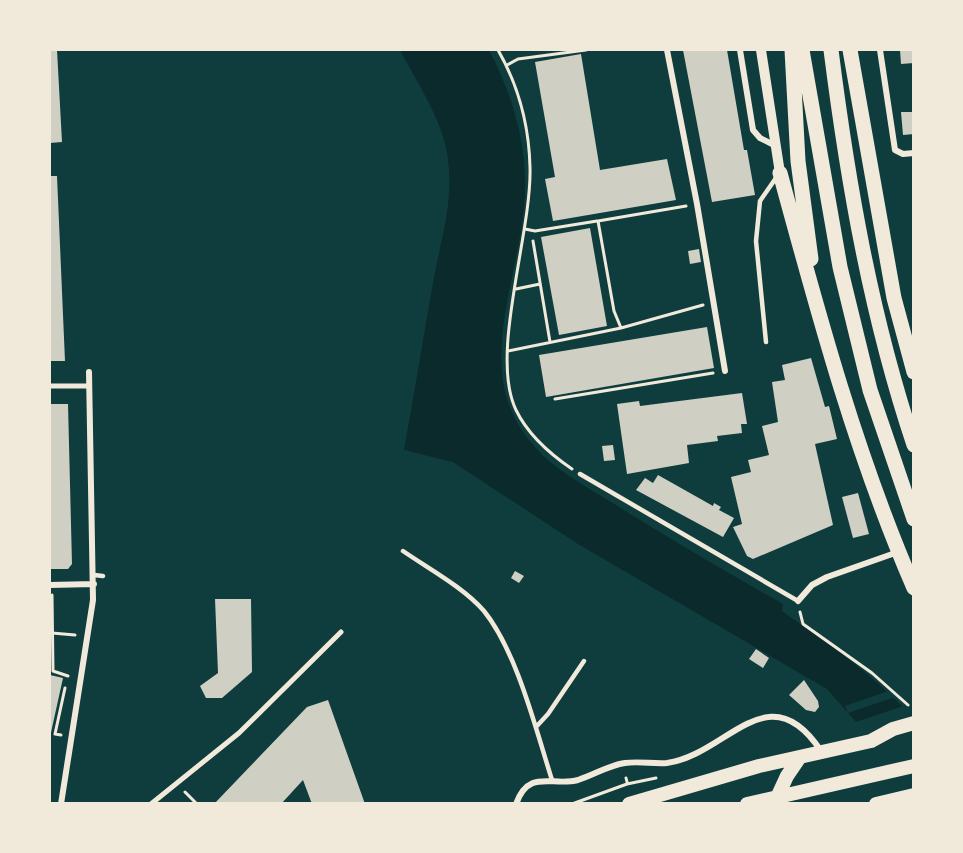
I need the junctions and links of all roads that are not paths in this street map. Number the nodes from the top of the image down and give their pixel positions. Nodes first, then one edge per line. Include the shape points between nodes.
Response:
1 (667, 50) edge
2 (740, 50) edge
3 (761, 50) edge
4 (792, 50) edge
5 (802, 50) edge
6 (831, 50) edge
7 (850, 50) edge
8 (880, 50) edge
9 (776, 146) junction
10 (914, 153) edge
11 (780, 173) junction
12 (820, 321) junction
13 (766, 342) dead end
14 (725, 371) dead end
15 (89, 372) dead end
16 (914, 372) edge
17 (50, 386) edge
18 (89, 386) junction
19 (914, 445) edge
20 (580, 474) road end
21 (914, 519) edge
22 (403, 551) dead end
23 (898, 552) junction
24 (94, 575) junction
25 (103, 576) dead end
26 (94, 584) junction
27 (50, 585) edge
28 (914, 588) edge
29 (798, 601) joint
30 (341, 632) dead end
31 (584, 661) dead end
32 (914, 723) edge
33 (536, 727) junction
34 (823, 753) junction
35 (800, 757) junction
36 (914, 766) edge
37 (552, 780) junction
38 (914, 795) edge
39 (61, 804) edge
40 (151, 804) edge
41 (516, 804) edge
42 (629, 804) edge
43 (747, 804) edge
44 (775, 804) edge
45 (876, 804) edge

1 - 14 street
2 - 9 street via 753,130
3 - 9 street
4 - 12 highway via 798,161
5 - 21 highway via 840,267 870,390
6 - 19 highway via 863,261 894,385
7 - 16 highway via 890,279
8 - 10 street via 895,150
9 - 11 street
11 - 12 highway
11 - 13 lane via 760,201 756,241
12 - 23 highway
15 - 18 street
17 - 18 street
18 - 24 street
20 - 29 lane
22 - 33 lane via 483,610 502,638
23 - 28 highway
23 - 29 street via 827,577 812,585
24 - 25 lane
24 - 26 street
26 - 27 street
26 - 39 street
30 - 40 street via 239,733
31 - 33 lane
32 - 34 main road via 871,741
33 - 37 lane
34 - 35 main road
34 - 37 street via 798,726 766,716 688,758 666,763 625,763 576,780
35 - 42 main road via 729,773
35 - 44 main road
36 - 43 main road
37 - 41 street via 528,785
38 - 45 main road

